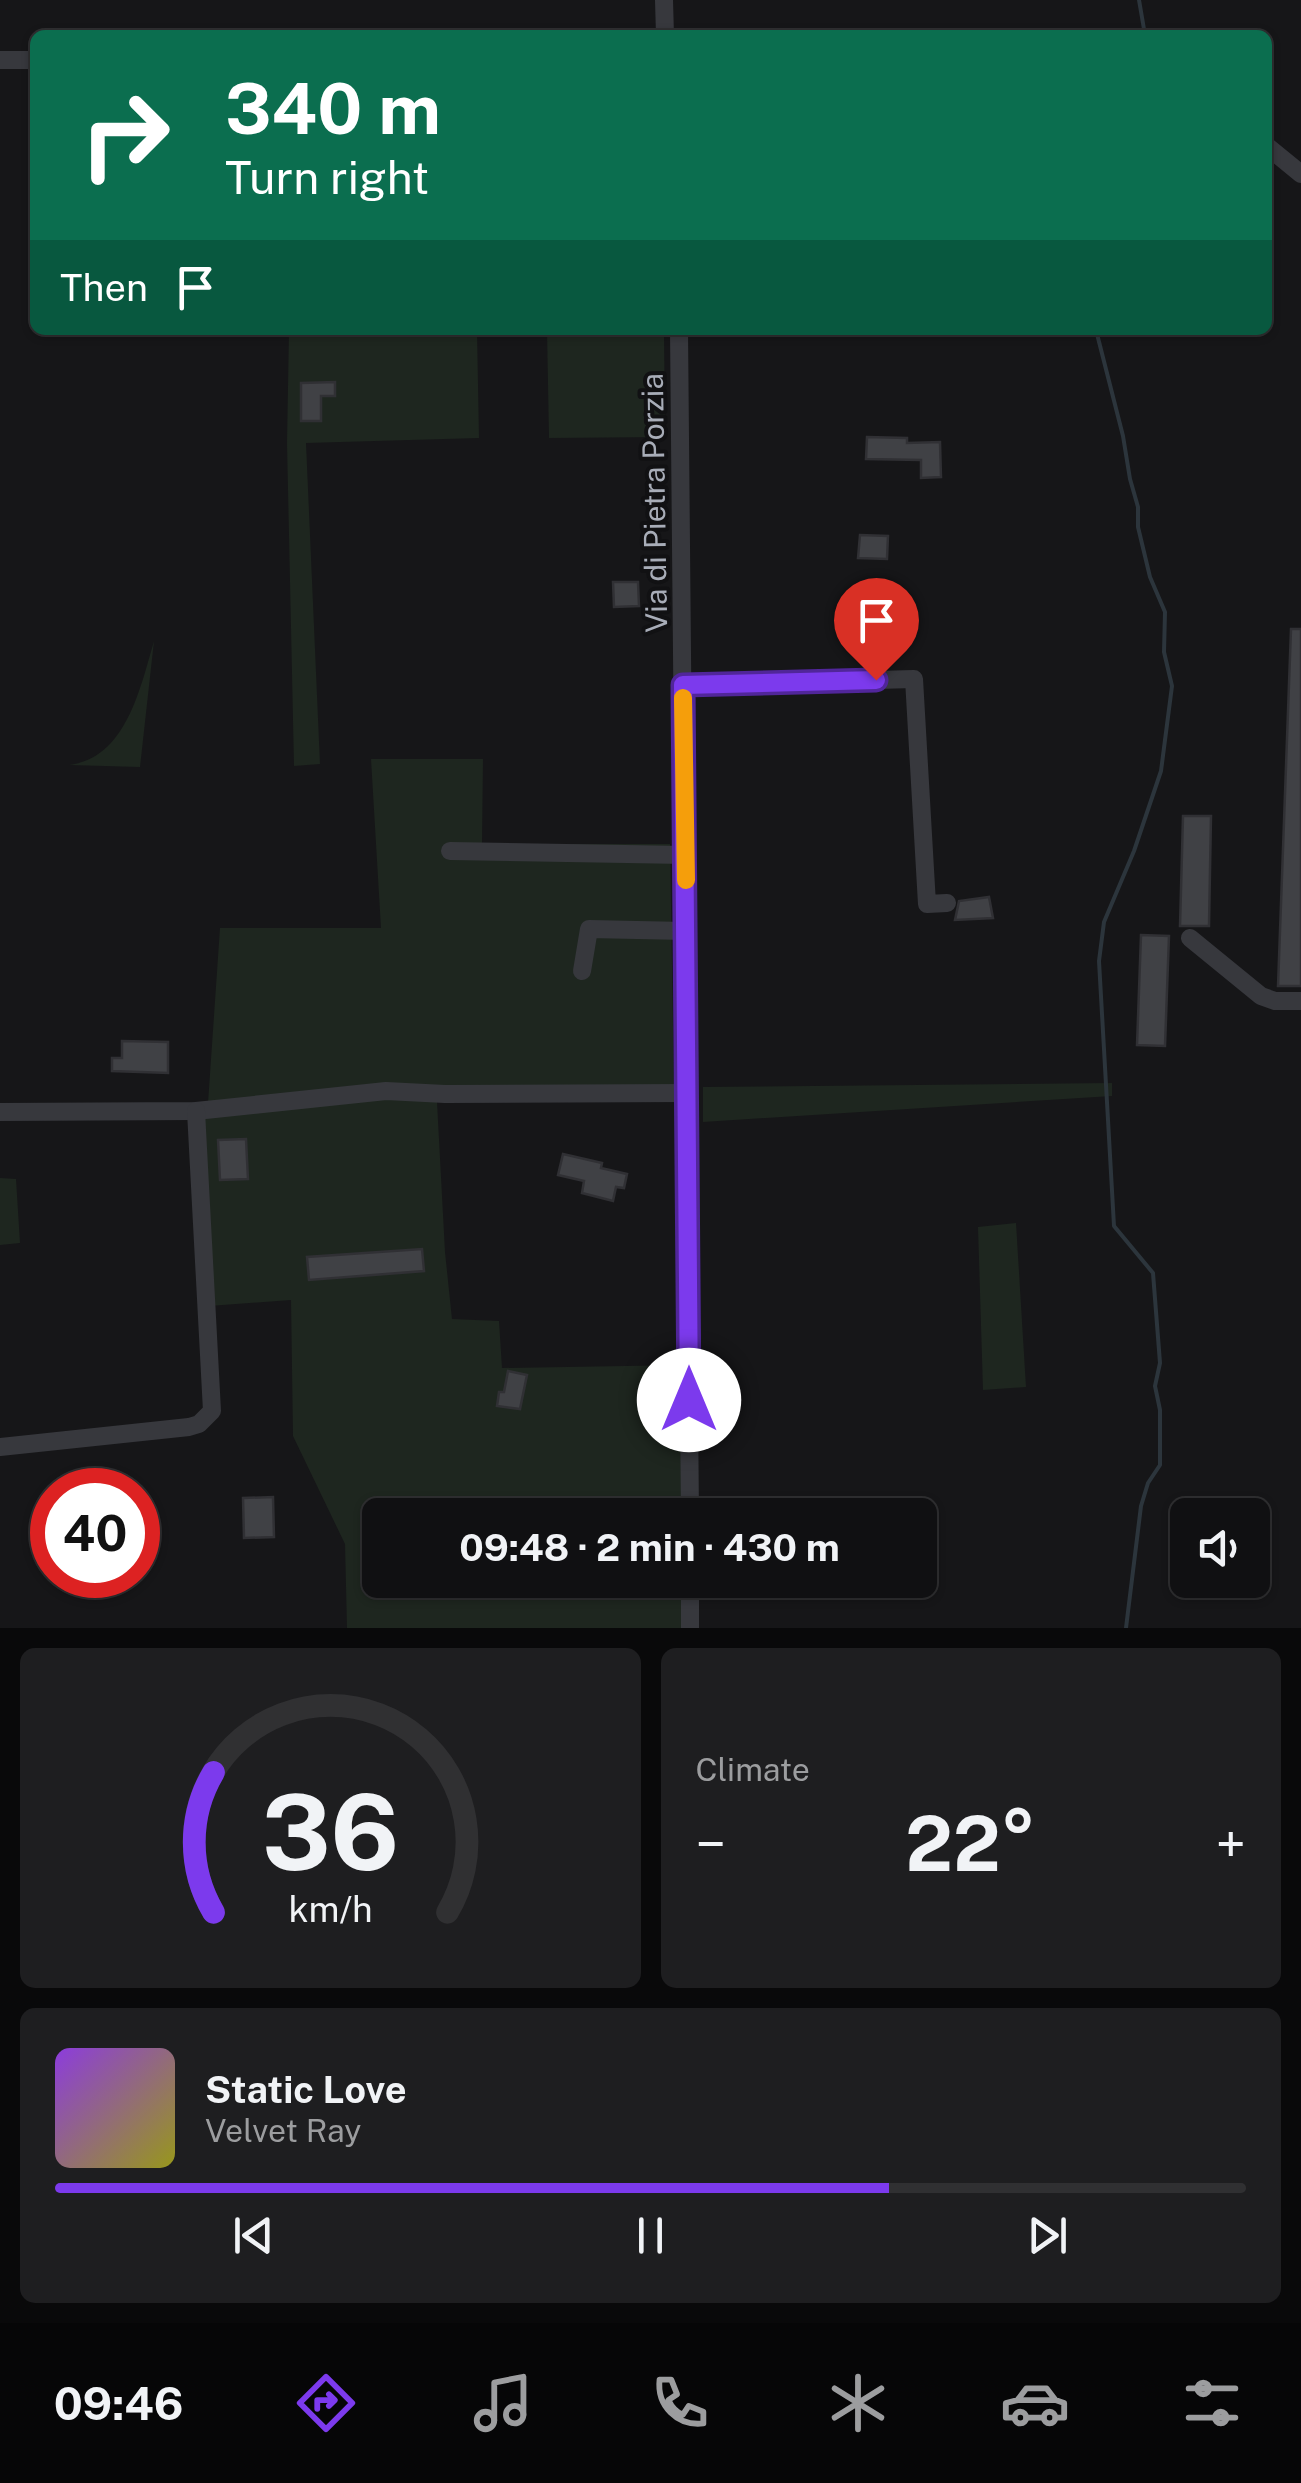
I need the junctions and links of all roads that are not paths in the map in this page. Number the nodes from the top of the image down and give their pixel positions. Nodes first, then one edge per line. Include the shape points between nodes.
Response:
1 (664, 0) edge
2 (665, 30) edge
3 (0, 60) edge
4 (30, 60) edge
5 (1272, 150) edge
6 (1301, 174) edge
7 (679, 335) edge
8 (683, 685) junction
9 (450, 852) dead end
10 (685, 854) junction
11 (947, 903) dead end
12 (686, 937) junction
13 (1190, 938) dead end
14 (582, 971) dead end
15 (1301, 1001) edge
16 (688, 1088) junction
17 (196, 1111) junction
18 (0, 1112) edge
19 (0, 1447) edge
20 (690, 1498) edge
21 (690, 1598) edge
22 (690, 1628) edge

1 - 2 street
3 - 4 street
5 - 6 street
7 - 8 street, Via di Pietra Porzia
8 - 10 street, Via di Pietra Porzia
8 - 11 street via 914,679 927,904
9 - 10 street
10 - 12 street, Via di Pietra Porzia
12 - 14 street via 588,929
12 - 16 street, Via di Pietra Porzia
13 - 15 street via 1261,996
16 - 17 street via 386,1090
16 - 20 street, Via di Pietra Porzia
17 - 18 street
17 - 19 street via 212,1412 190,1426
21 - 22 street

